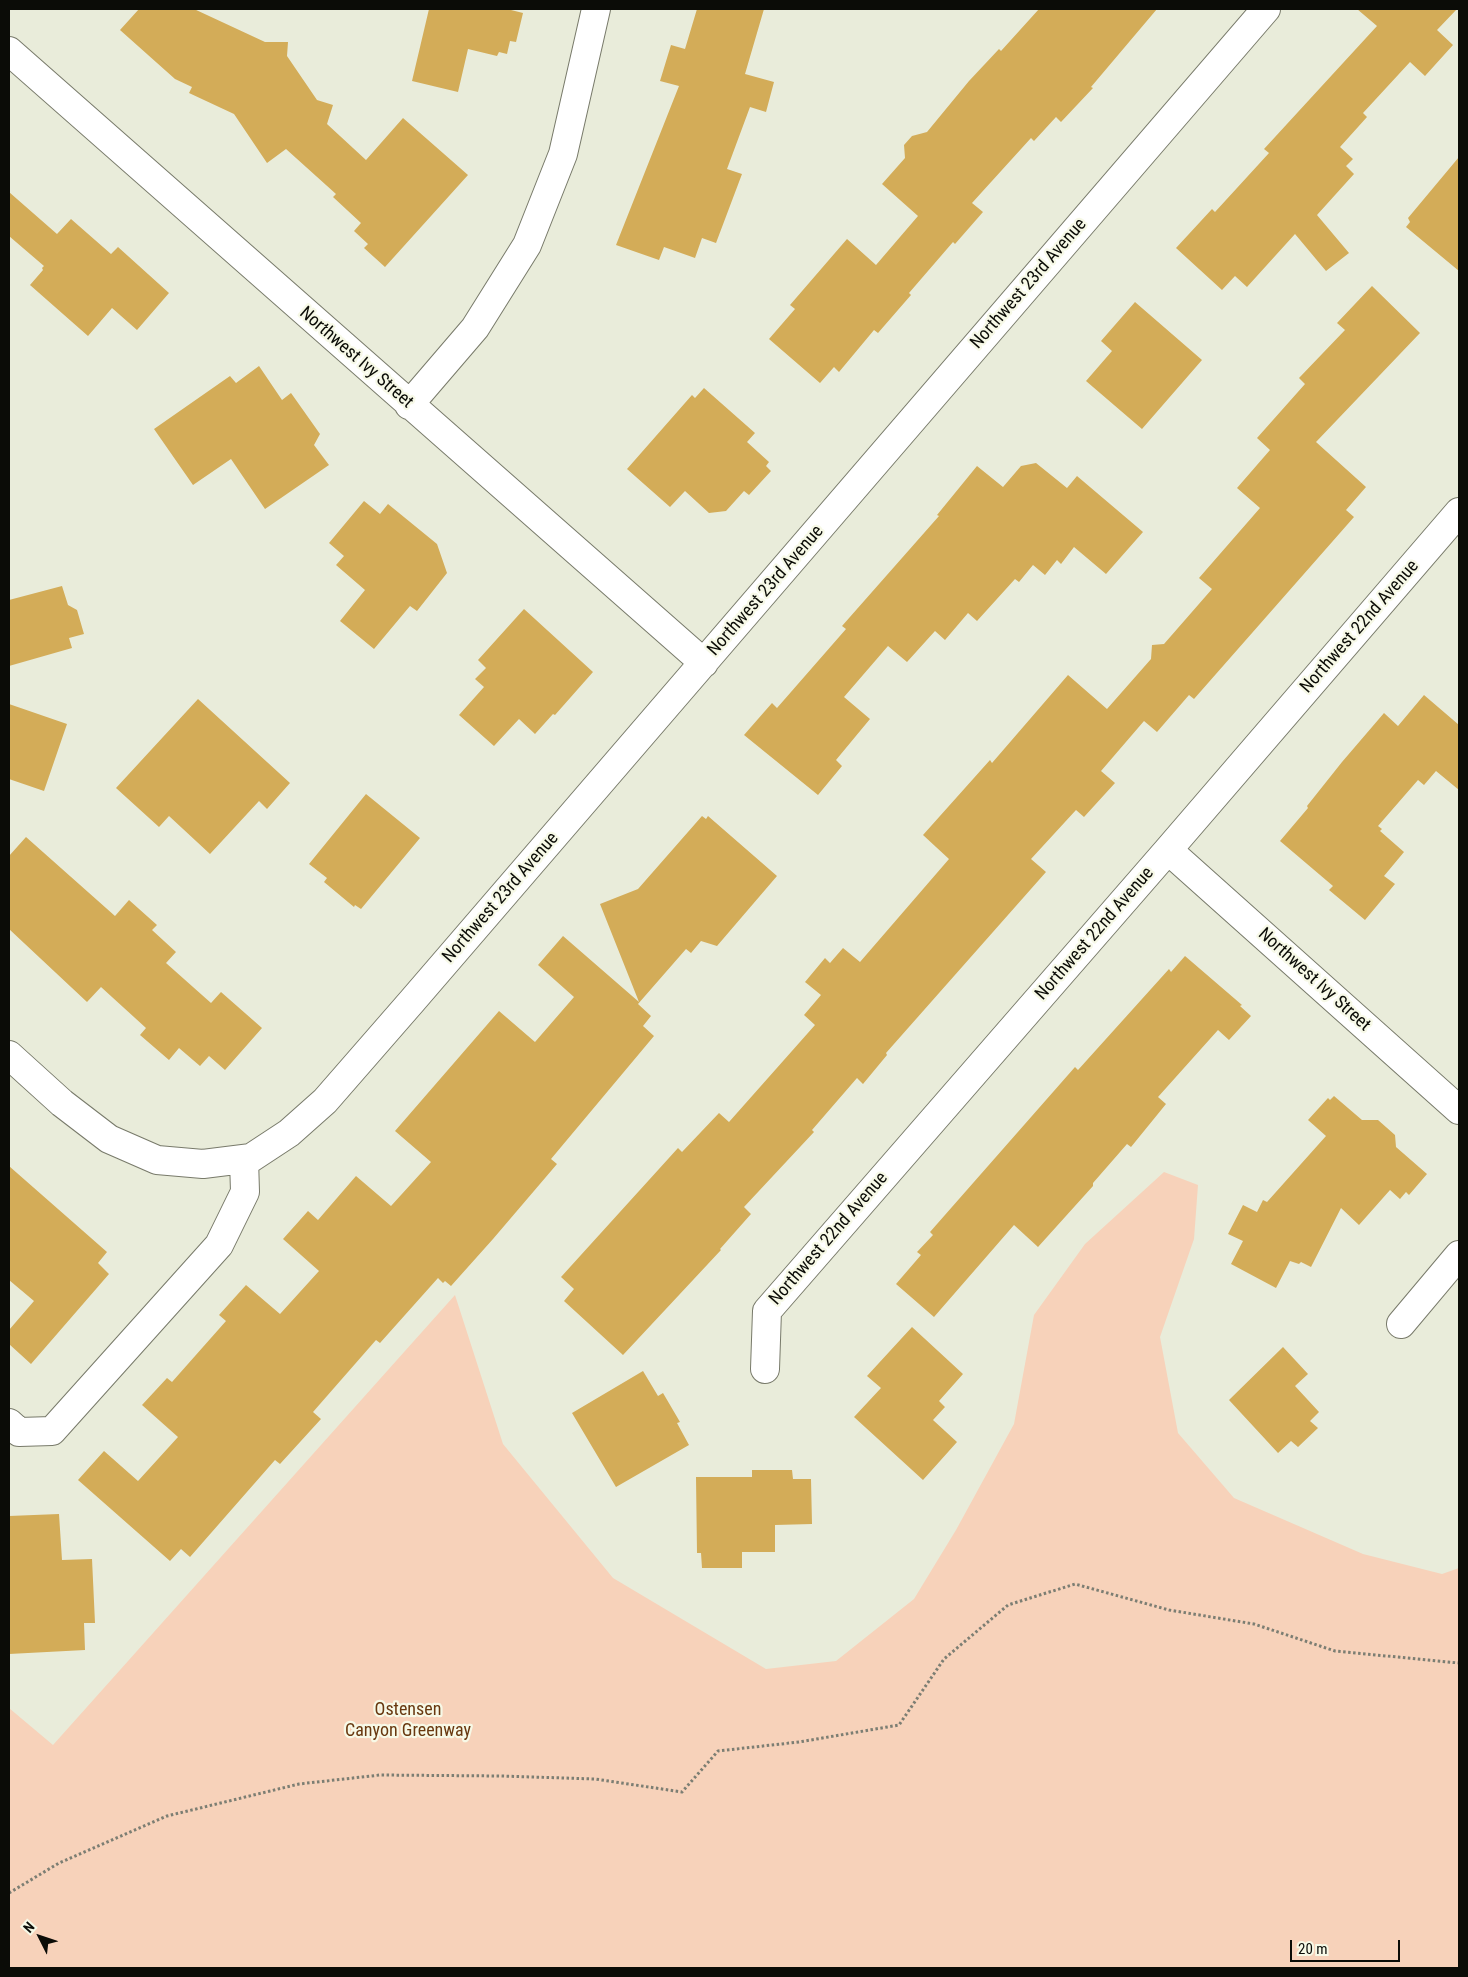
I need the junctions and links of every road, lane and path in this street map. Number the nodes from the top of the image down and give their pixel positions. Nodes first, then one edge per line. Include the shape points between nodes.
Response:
1 (596, 9) edge
2 (1266, 9) edge
3 (9, 51) edge
4 (409, 405) junction
5 (1459, 512) edge
6 (704, 664) junction
7 (1168, 850) junction
8 (9, 1055) edge
9 (1459, 1110) edge
10 (247, 1158) junction
11 (1459, 1255) edge
12 (1401, 1324) dead end
13 (765, 1369) dead end
14 (9, 1423) edge
15 (1459, 1663) edge
16 (9, 1893) edge

1 - 4 street via 563,154 527,245 475,328
2 - 6 street, Northwest 23rd Avenue
3 - 4 street, Northwest Ivy Street
4 - 6 street, Northwest Ivy Street
5 - 7 street, Northwest 22nd Avenue
6 - 10 street, Northwest 23rd Avenue via 325,1101 289,1133
7 - 9 street, Northwest Ivy Street
7 - 13 street, Northwest 22nd Avenue via 767,1311
8 - 10 street via 62,1103 109,1139 157,1160 203,1164
10 - 14 street via 245,1192 219,1244 52,1431 19,1432
11 - 12 street
15 - 16 path via 1335,1651 1254,1624 1169,1610 1075,1584 1008,1606 944,1659 899,1725 799,1742 718,1751 682,1792 595,1779 501,1776 380,1775 299,1784 167,1816 59,1863

